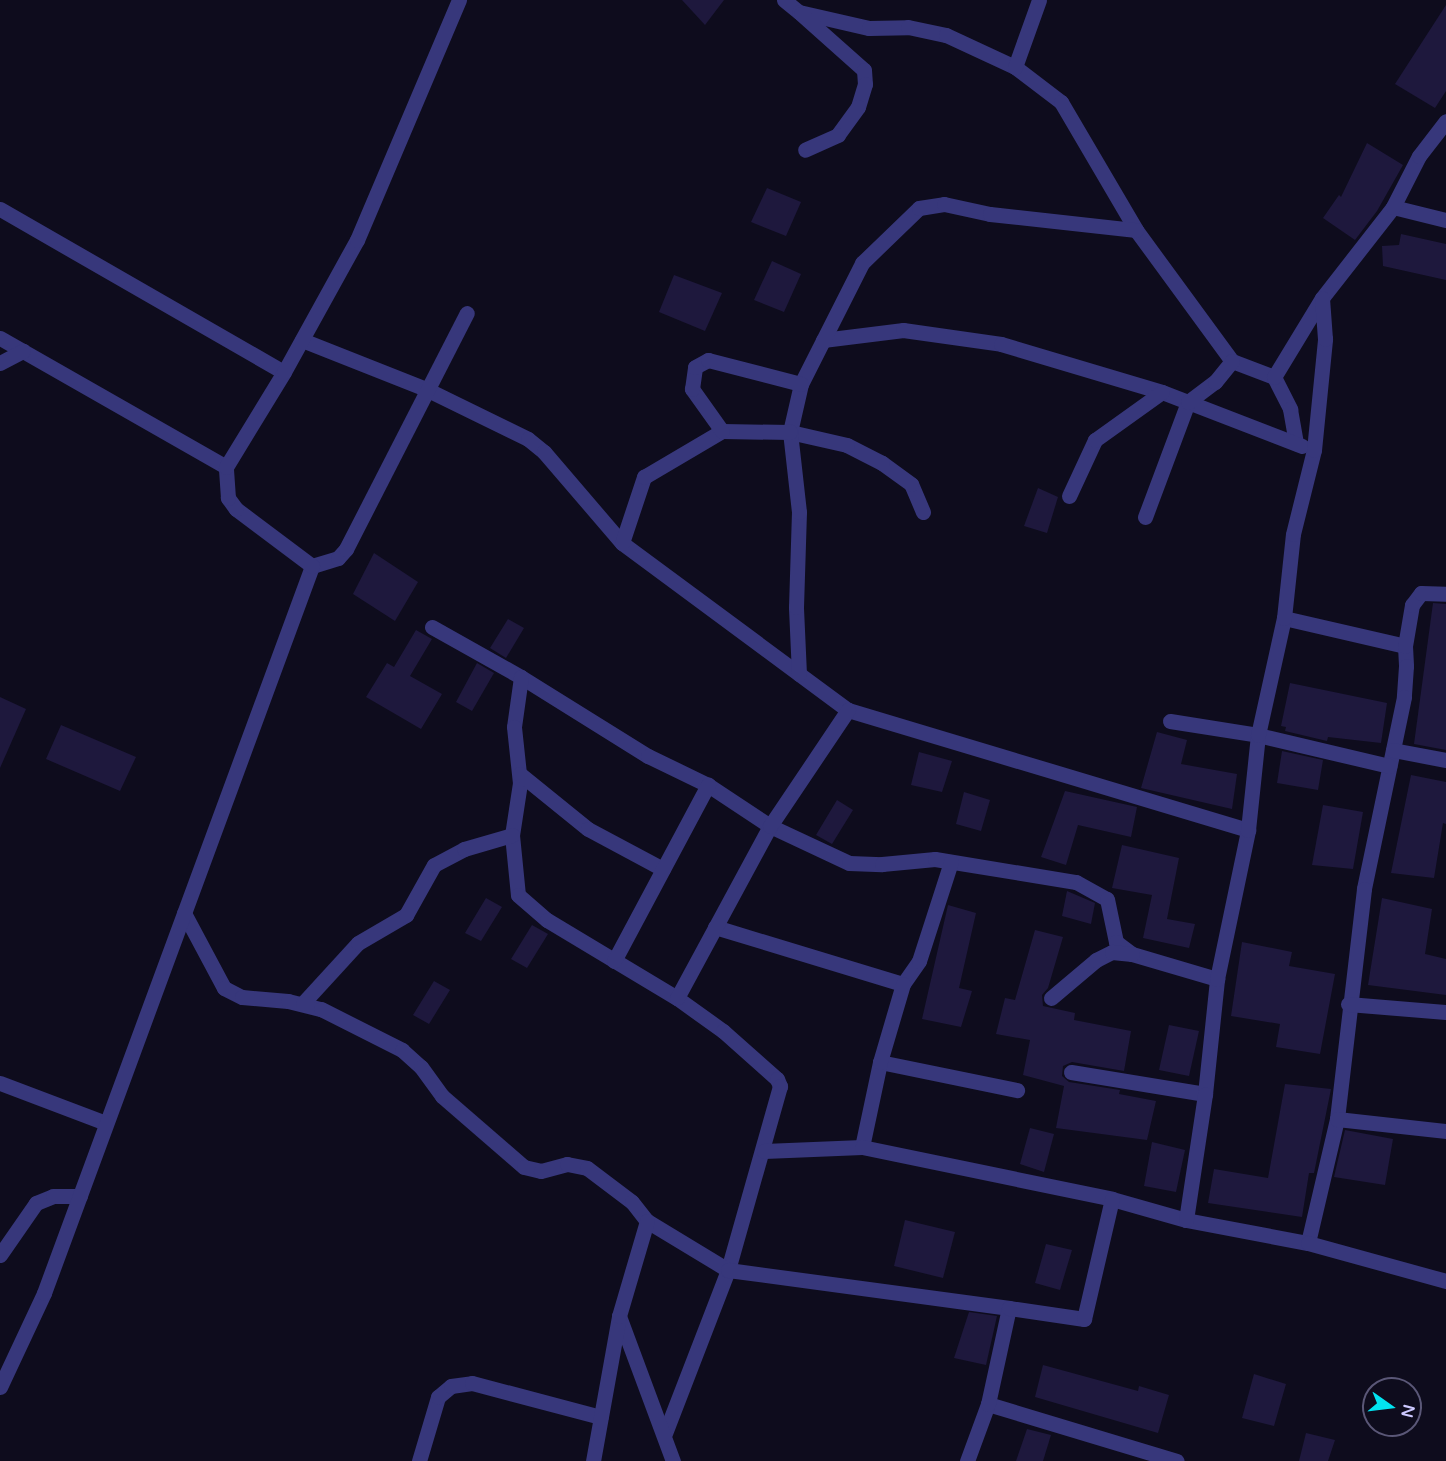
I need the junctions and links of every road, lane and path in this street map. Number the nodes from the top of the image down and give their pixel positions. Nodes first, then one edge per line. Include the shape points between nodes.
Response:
1 (459, 0) edge
2 (784, 0) edge
3 (1039, 0) edge
4 (799, 12) junction
5 (1014, 67) junction
6 (1446, 122) edge
7 (805, 150) dead end
8 (1393, 207) junction
9 (0, 209) edge
10 (1446, 220) edge
11 (1136, 230) junction
12 (1322, 298) junction
13 (467, 313) dead end
14 (0, 338) edge
15 (302, 340) junction
16 (823, 340) junction
17 (23, 351) junction
18 (1232, 361) junction
19 (0, 363) edge
20 (284, 372) junction
21 (1274, 377) junction
22 (801, 384) junction
23 (428, 390) junction
24 (1162, 392) junction
25 (1188, 402) junction
26 (722, 431) junction
27 (790, 432) junction
28 (1296, 443) junction
29 (1314, 450) junction
30 (226, 467) junction
31 (1069, 496) dead end
32 (923, 512) dead end
33 (1146, 517) dead end
34 (622, 543) junction
35 (312, 567) junction
36 (1446, 594) edge
37 (1284, 618) junction
38 (432, 627) dead end
39 (1405, 646) junction
40 (799, 674) junction
41 (521, 677) junction
42 (848, 710) junction
43 (1170, 722) dead end
44 (1258, 735) junction
45 (1393, 750) junction
46 (1446, 760) edge
47 (1389, 766) junction
48 (520, 774) junction
49 (708, 785) junction
50 (770, 826) junction
51 (1248, 830) junction
52 (512, 835) junction
53 (951, 862) junction
54 (663, 869) junction
55 (184, 913) junction
56 (715, 927) junction
57 (1132, 954) junction
58 (614, 960) junction
59 (1217, 979) junction
60 (903, 984) junction
61 (677, 998) junction
62 (1051, 998) dead end
63 (303, 1003) junction
64 (1348, 1004) junction
65 (1446, 1012) edge
66 (880, 1062) junction
67 (1071, 1072) dead end
68 (0, 1083) edge
69 (1017, 1090) dead end
70 (1205, 1094) junction
71 (1337, 1119) junction
72 (106, 1123) junction
73 (1446, 1131) edge
74 (862, 1146) junction
75 (764, 1151) junction
76 (80, 1196) junction
77 (1112, 1199) junction
78 (1186, 1220) junction
79 (647, 1221) junction
80 (1308, 1243) junction
81 (0, 1255) edge
82 (728, 1270) junction
83 (1446, 1281) edge
84 (1009, 1308) junction
85 (619, 1316) junction
86 (0, 1387) edge
87 (988, 1404) junction
88 (601, 1417) junction
89 (665, 1433) junction
90 (1144, 1457) edge
91 (419, 1461) edge
92 (592, 1461) edge
93 (673, 1461) edge
94 (967, 1461) edge
95 (1177, 1461) edge

1 - 15 street via 357,240
2 - 4 street
3 - 5 street
4 - 5 street via 868,28 908,27 945,35
4 - 7 street via 864,70 865,84 858,107 838,135
5 - 11 street via 1061,102
6 - 8 street via 1419,156
8 - 10 street
8 - 12 street
9 - 20 street
11 - 16 street via 990,214 944,204 919,207 862,263
11 - 18 street
12 - 21 street
12 - 29 street via 1325,339
13 - 23 street
14 - 17 street
15 - 20 street
15 - 23 street
16 - 22 street
16 - 24 street via 903,330 1001,344
17 - 19 street
17 - 30 street
18 - 21 street
18 - 25 street via 1215,382
20 - 30 street
21 - 28 street via 1290,409
22 - 26 street via 708,360 695,368 692,389
22 - 27 street
23 - 34 street via 528,439 544,452
23 - 35 street via 346,549 338,558
24 - 25 street
24 - 31 street via 1095,440
25 - 28 street
25 - 33 street
26 - 27 street
26 - 34 street via 644,477
27 - 32 street via 847,446 882,463 911,484
27 - 40 street via 799,512
28 - 29 street
29 - 37 street via 1293,534
30 - 35 street via 228,498 236,509
34 - 40 street
35 - 55 street
36 - 39 street via 1421,593 1412,604
37 - 39 street
37 - 44 street
38 - 41 street
39 - 45 street via 1404,697
40 - 42 street
41 - 48 street via 514,719
41 - 49 street via 630,746
42 - 50 street
42 - 51 street
43 - 44 street
44 - 47 street
44 - 51 street
45 - 46 street
45 - 47 street
47 - 64 street via 1364,889
48 - 52 street
48 - 54 street via 588,829
49 - 50 street
49 - 54 street
50 - 53 street via 849,863 919,859
50 - 56 street
51 - 59 street
52 - 58 street via 518,895 548,920
52 - 63 street via 465,849 434,866 424,877 406,915 358,943
53 - 57 street via 1087,887 1107,899 1116,942
53 - 60 street via 919,961
54 - 58 street
55 - 63 street via 224,988 254,999
55 - 72 street
56 - 60 street
56 - 61 street
57 - 59 street
57 - 62 street via 1112,952 1096,960
58 - 61 street
59 - 70 street
60 - 66 street
61 - 75 street via 777,1079 779,1096
63 - 79 street via 413,1058 442,1096 524,1167 541,1171 567,1164 587,1168 632,1202
64 - 65 street
64 - 71 street
66 - 69 street
66 - 74 street
67 - 70 street
68 - 72 street
70 - 78 street
71 - 73 street
71 - 80 street
72 - 76 street
74 - 75 street
74 - 77 street
75 - 82 street
76 - 81 street via 53,1196 36,1203
76 - 86 street via 44,1293
77 - 78 street
77 - 84 street via 1084,1319
78 - 80 street
79 - 82 street
79 - 85 street
80 - 83 street
82 - 84 street
82 - 89 street
84 - 87 street
85 - 88 street
85 - 89 street
87 - 90 street
87 - 94 street
88 - 91 street via 472,1383 450,1386 438,1397
88 - 92 street
89 - 93 street
90 - 95 street

